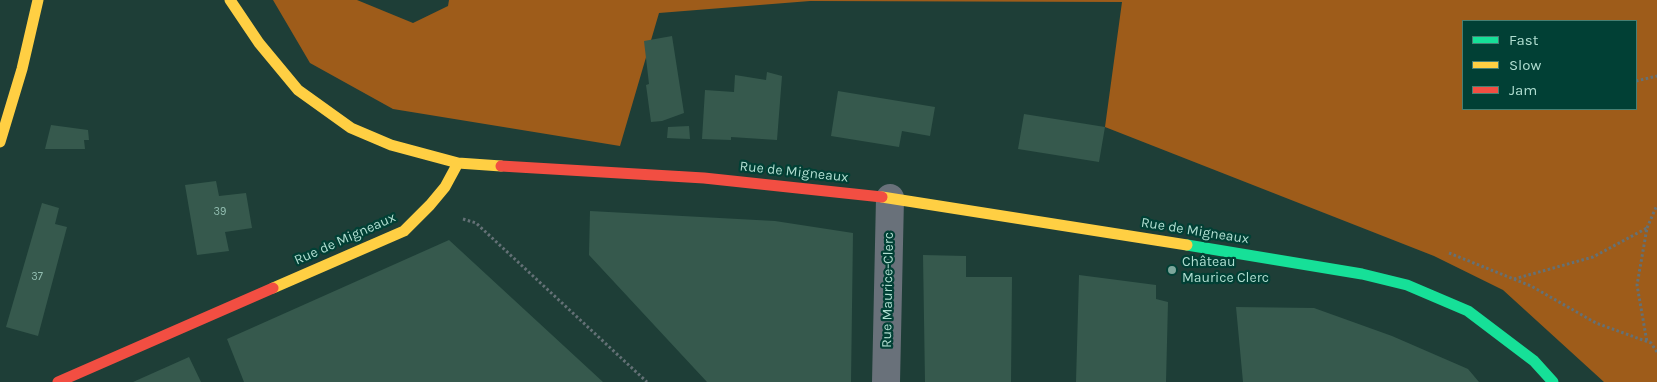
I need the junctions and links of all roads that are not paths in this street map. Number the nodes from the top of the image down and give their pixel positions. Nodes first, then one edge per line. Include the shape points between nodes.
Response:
1 (38, 0) edge
2 (230, 0) edge
3 (0, 142) edge
4 (458, 163) junction
5 (890, 198) junction
6 (58, 382) edge
7 (886, 382) edge
8 (1553, 382) edge

1 - 3 street
2 - 4 street via 259,43 298,90 352,128 391,145
4 - 5 street, Rue de Migneaux via 704,178
4 - 6 street, Rue de Migneaux via 440,193 404,230
5 - 7 street, Rue Maurice-Clerc
5 - 8 street, Rue de Migneaux via 1270,258 1407,285 1468,311 1534,361

